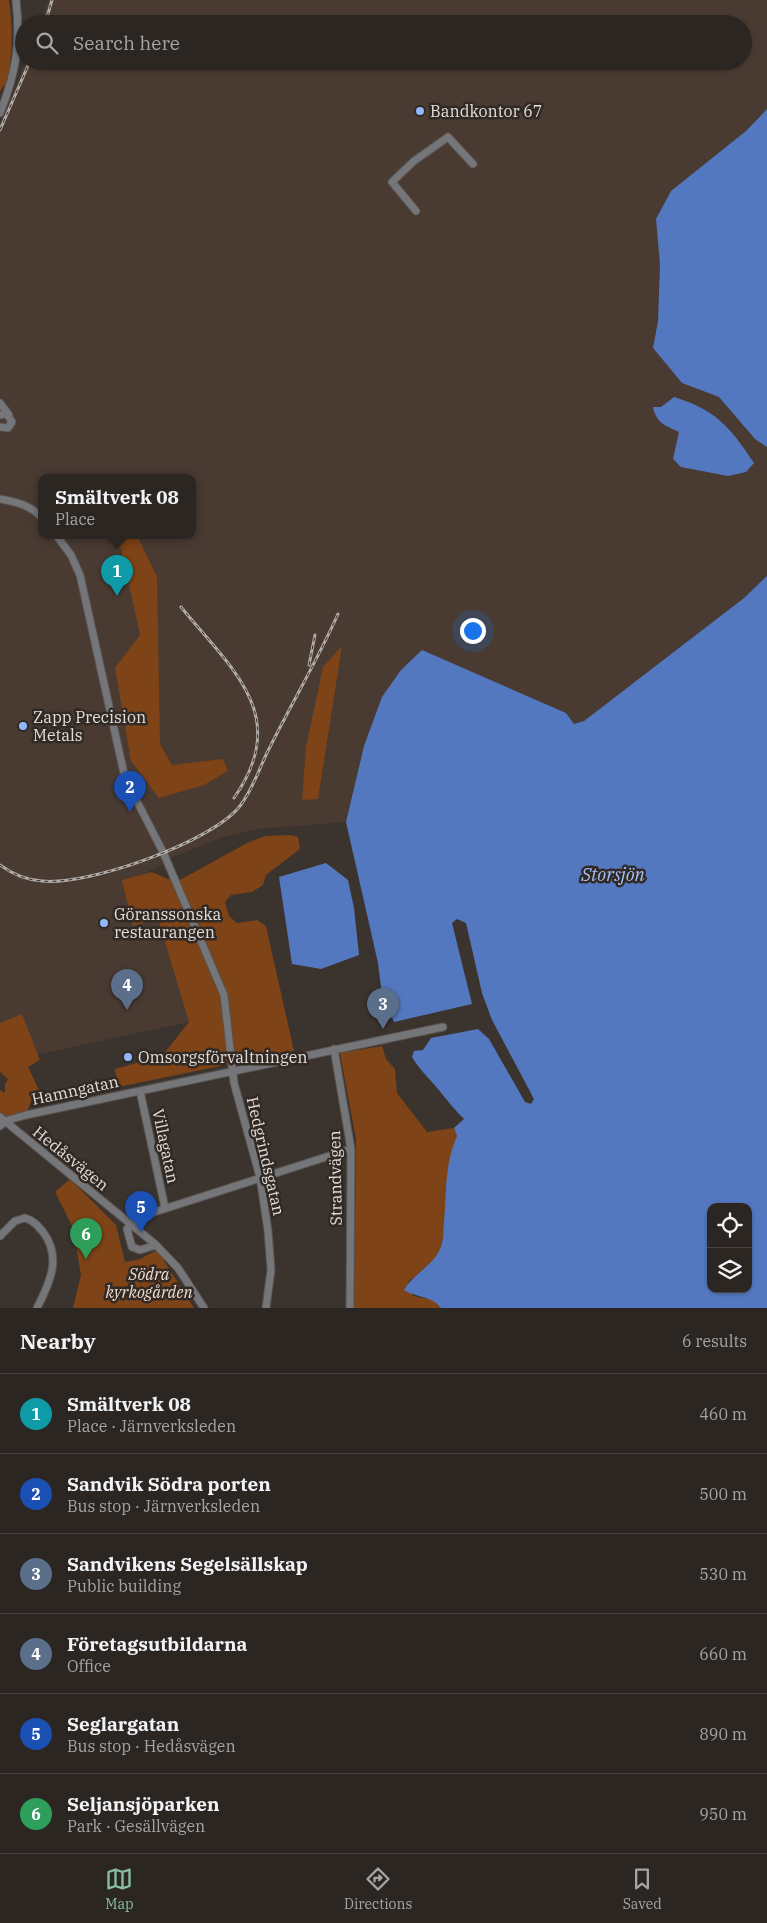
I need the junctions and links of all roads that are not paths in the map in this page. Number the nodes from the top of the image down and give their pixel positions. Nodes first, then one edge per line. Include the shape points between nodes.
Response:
1 (16, 0) edge
2 (17, 15) edge
3 (15, 66) edge
4 (0, 113) edge
5 (473, 164) dead end
6 (416, 211) dead end
7 (0, 403) edge
8 (0, 415) edge
9 (9, 415) junction
10 (0, 427) edge
11 (0, 499) edge
12 (38, 514) edge
13 (59, 539) edge
14 (443, 1027) dead end
15 (334, 1050) junction
16 (232, 1071) junction
17 (140, 1091) junction
18 (2, 1121) edge
19 (351, 1149) junction
20 (260, 1177) junction
21 (165, 1208) junction
22 (131, 1224) junction
23 (0, 1236) edge
24 (156, 1244) junction
25 (37, 1308) edge
26 (204, 1308) edge
27 (266, 1308) edge
28 (350, 1308) edge

1 - 2 street
3 - 4 street
5 - 6 street via 448,137 414,161 392,182
7 - 9 street
8 - 9 street
9 - 10 street via 10,426
11 - 12 street via 25,505
13 - 16 street, Hedgrindsgatan via 80,575 125,778 162,852 224,995
14 - 15 street, Hamngatan
15 - 16 street, Hamngatan
15 - 19 street, Strandvägen
16 - 17 street, Hamngatan
16 - 20 street, Hedgrindsgatan
17 - 18 street, Hamngatan
17 - 21 street, Villagatan
18 - 22 street, Hedåsvägen
19 - 20 street
19 - 28 street, Strandvägen
20 - 21 street
20 - 27 street, Hedgrindsgatan via 271,1270
21 - 22 street via 142,1216
22 - 24 street, Hedåsvägen
22 - 24 street via 127,1229 132,1247 140,1250
23 - 25 street via 15,1220 25,1218 32,1221 47,1239 53,1270
24 - 26 street, Hedåsvägen via 178,1268

